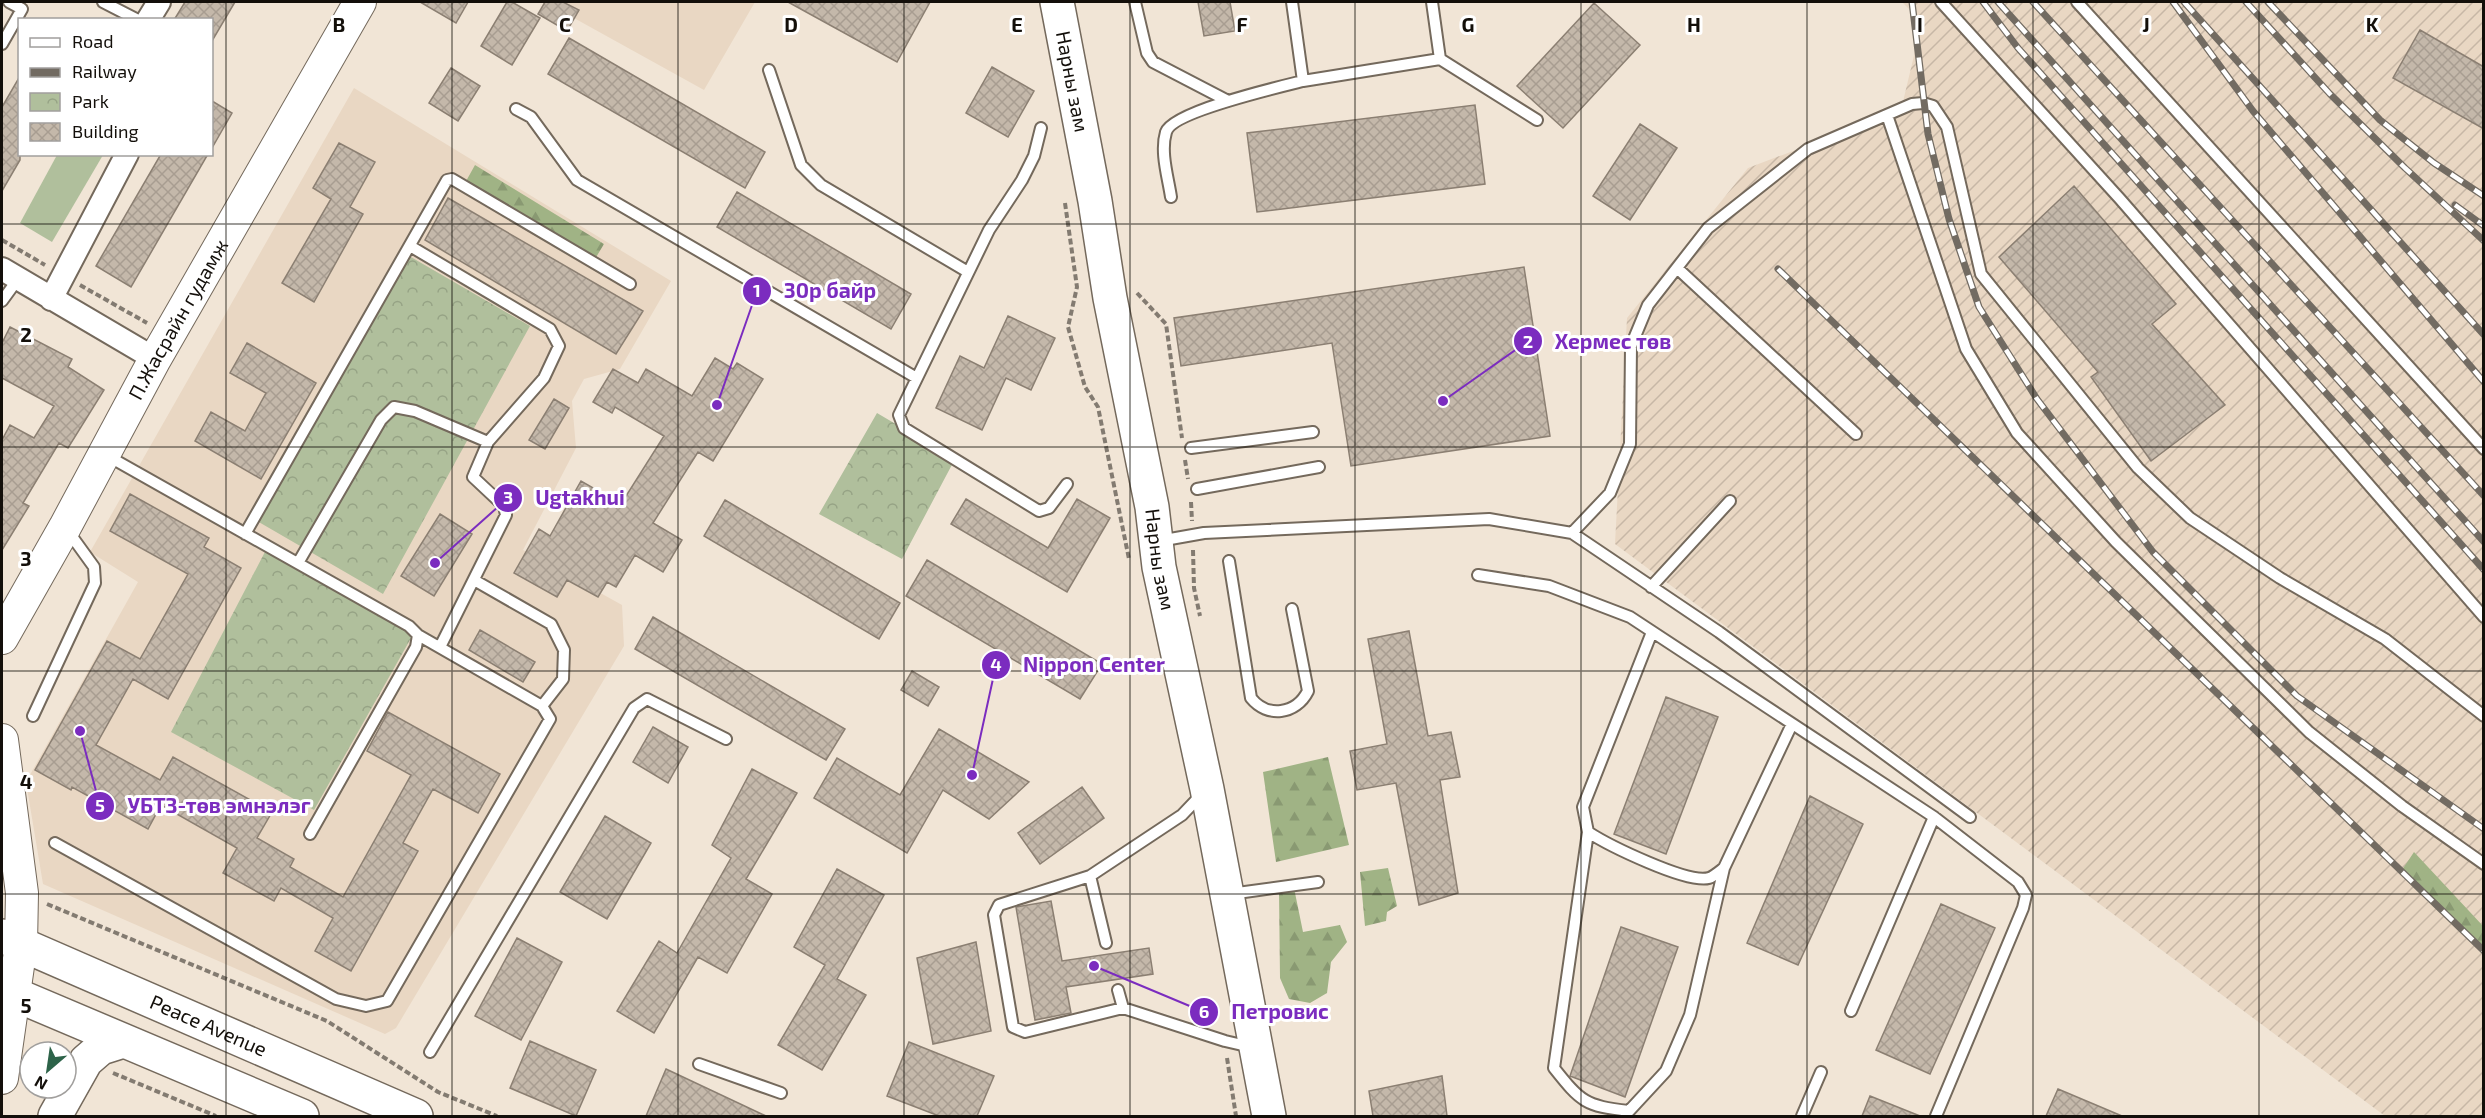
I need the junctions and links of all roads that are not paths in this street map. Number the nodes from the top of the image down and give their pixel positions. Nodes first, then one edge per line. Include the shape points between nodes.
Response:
1 (9, 2) edge
2 (103, 2) edge
3 (159, 2) edge
4 (360, 2) edge
5 (1057, 2) edge
6 (1135, 2) edge
7 (1292, 2) edge
8 (1432, 2) edge
9 (1941, 2) edge
10 (2077, 2) edge
11 (24, 5) edge
12 (134, 18) edge
13 (149, 18) edge
14 (2, 44) edge
15 (1440, 59) junction
16 (769, 70) dead end
17 (1303, 81) junction
18 (1228, 101) junction
19 (516, 109) dead end
20 (1887, 115) junction
21 (1537, 120) dead end
22 (1041, 128) dead end
23 (126, 156) edge
24 (1171, 197) dead end
25 (410, 246) junction
26 (1677, 268) junction
27 (968, 272) junction
28 (10, 274) edge
29 (630, 284) dead end
30 (51, 298) junction
31 (2, 301) edge
32 (162, 347) junction
33 (915, 378) junction
34 (1313, 432) dead end
35 (1856, 434) dead end
36 (488, 442) junction
37 (1186, 446) road end
38 (2484, 449) edge
39 (103, 453) junction
40 (1319, 467) dead end
41 (1067, 484) dead end
42 (1193, 487) road end
43 (1730, 501) dead end
44 (65, 526) junction
45 (1572, 533) junction
46 (245, 534) junction
47 (1156, 542) junction
48 (1228, 561) dead end
49 (298, 563) junction
50 (1478, 575) dead end
51 (474, 580) junction
52 (1651, 586) junction
53 (1292, 609) dead end
54 (2484, 617) edge
55 (1652, 632) junction
56 (418, 635) junction
57 (2, 638) edge
58 (440, 647) junction
59 (542, 706) junction
60 (33, 716) dead end
61 (2484, 716) edge
62 (1792, 724) junction
63 (726, 739) dead end
64 (2, 740) edge
65 (1207, 789) junction
66 (1934, 817) junction
67 (1970, 817) dead end
68 (1588, 832) junction
69 (310, 834) dead end
70 (55, 843) dead end
71 (2484, 864) edge
72 (1724, 868) junction
73 (1090, 876) junction
74 (1317, 882) dead end
75 (1227, 894) junction
76 (11, 940) edge
77 (1106, 943) dead end
78 (1118, 990) dead end
79 (7, 992) edge
80 (1123, 1008) junction
81 (1851, 1011) dead end
82 (123, 1041) junction
83 (1256, 1048) junction
84 (430, 1052) dead end
85 (699, 1064) dead end
86 (1821, 1072) dead end
87 (2, 1078) edge
88 (782, 1093) dead end
89 (282, 1113) edge
90 (55, 1116) edge
91 (416, 1116) edge
92 (1269, 1116) edge
93 (1802, 1116) edge
94 (1936, 1116) edge

1 - 11 lane
2 - 12 lane
3 - 13 street
4 - 32 street, П.Жасрайн гудамж
5 - 47 main road, Нарны зам
6 - 18 lane via 1147,53 1153,62
7 - 17 lane
8 - 15 lane
9 - 54 lane via 2120,200
10 - 38 lane
11 - 14 lane
15 - 17 lane
15 - 21 lane
16 - 27 lane via 801,165 814,179
17 - 18 lane
18 - 24 lane via 1179,118 1166,130 1164,146
19 - 33 lane via 531,117 577,180
20 - 26 lane via 1808,148 1708,228
20 - 61 lane via 1912,104 1933,106 1947,127 1981,274 2138,468 2190,518 2280,578 2385,639
20 - 71 lane via 1966,349 2018,433 2116,542 2309,732 2402,806
22 - 27 lane via 1034,156 1022,180 989,230
23 - 30 street
25 - 29 lane via 447,180 452,178
25 - 36 lane via 550,329 559,346 544,378
25 - 46 lane
26 - 35 lane
26 - 45 lane via 1648,305 1632,346 1630,444 1610,493
27 - 33 lane
28 - 30 street
28 - 31 lane
30 - 32 street
32 - 39 street, П.Жасрайн гудамж
33 - 41 lane via 899,415 904,428 1039,511 1049,508
34 - 37 lane
36 - 49 lane via 415,411 394,407 381,420
36 - 51 lane via 473,477 504,506 506,515
39 - 44 street, П.Жасрайн гудамж
39 - 46 lane
40 - 42 lane
43 - 52 lane
44 - 57 street, П.Жасрайн гудамж
44 - 60 lane via 94,567 95,583
45 - 47 lane via 1489,519 1192,535
45 - 52 lane
46 - 49 lane
47 - 65 main road, Нарны зам
48 - 53 lane via 1251,699 1259,708 1273,713 1294,707 1308,691
49 - 56 lane via 409,626
50 - 55 lane via 1549,586 1630,616
51 - 58 lane
51 - 59 lane via 551,624 564,650 563,679
52 - 67 lane
55 - 62 lane
55 - 68 lane via 1583,807
56 - 58 lane
56 - 69 lane via 416,647
58 - 59 lane
59 - 70 lane via 550,720 387,1001 366,1006 336,999
62 - 66 lane
62 - 72 lane
63 - 84 lane via 647,699 634,708
64 - 76 street via 22,893
65 - 73 lane via 1182,815
65 - 75 main road, Нарны зам
66 - 81 lane
66 - 94 lane via 2018,882 2026,896
68 - 72 lane via 1684,876 1708,878
68 - 72 lane via 1554,1068 1577,1097 1602,1108 1629,1111 1666,1071 1690,1015
73 - 77 lane
73 - 80 lane via 999,905 994,915 1013,1028 1025,1032
74 - 75 lane
75 - 83 main road, Нарны зам
76 - 79 street
76 - 91 main road, Peace Avenue
78 - 80 lane
79 - 82 main road
79 - 87 street
80 - 83 lane
82 - 89 main road
82 - 90 main road via 101,1048 86,1061
83 - 92 main road, Нарны зам
85 - 88 lane
86 - 93 lane

